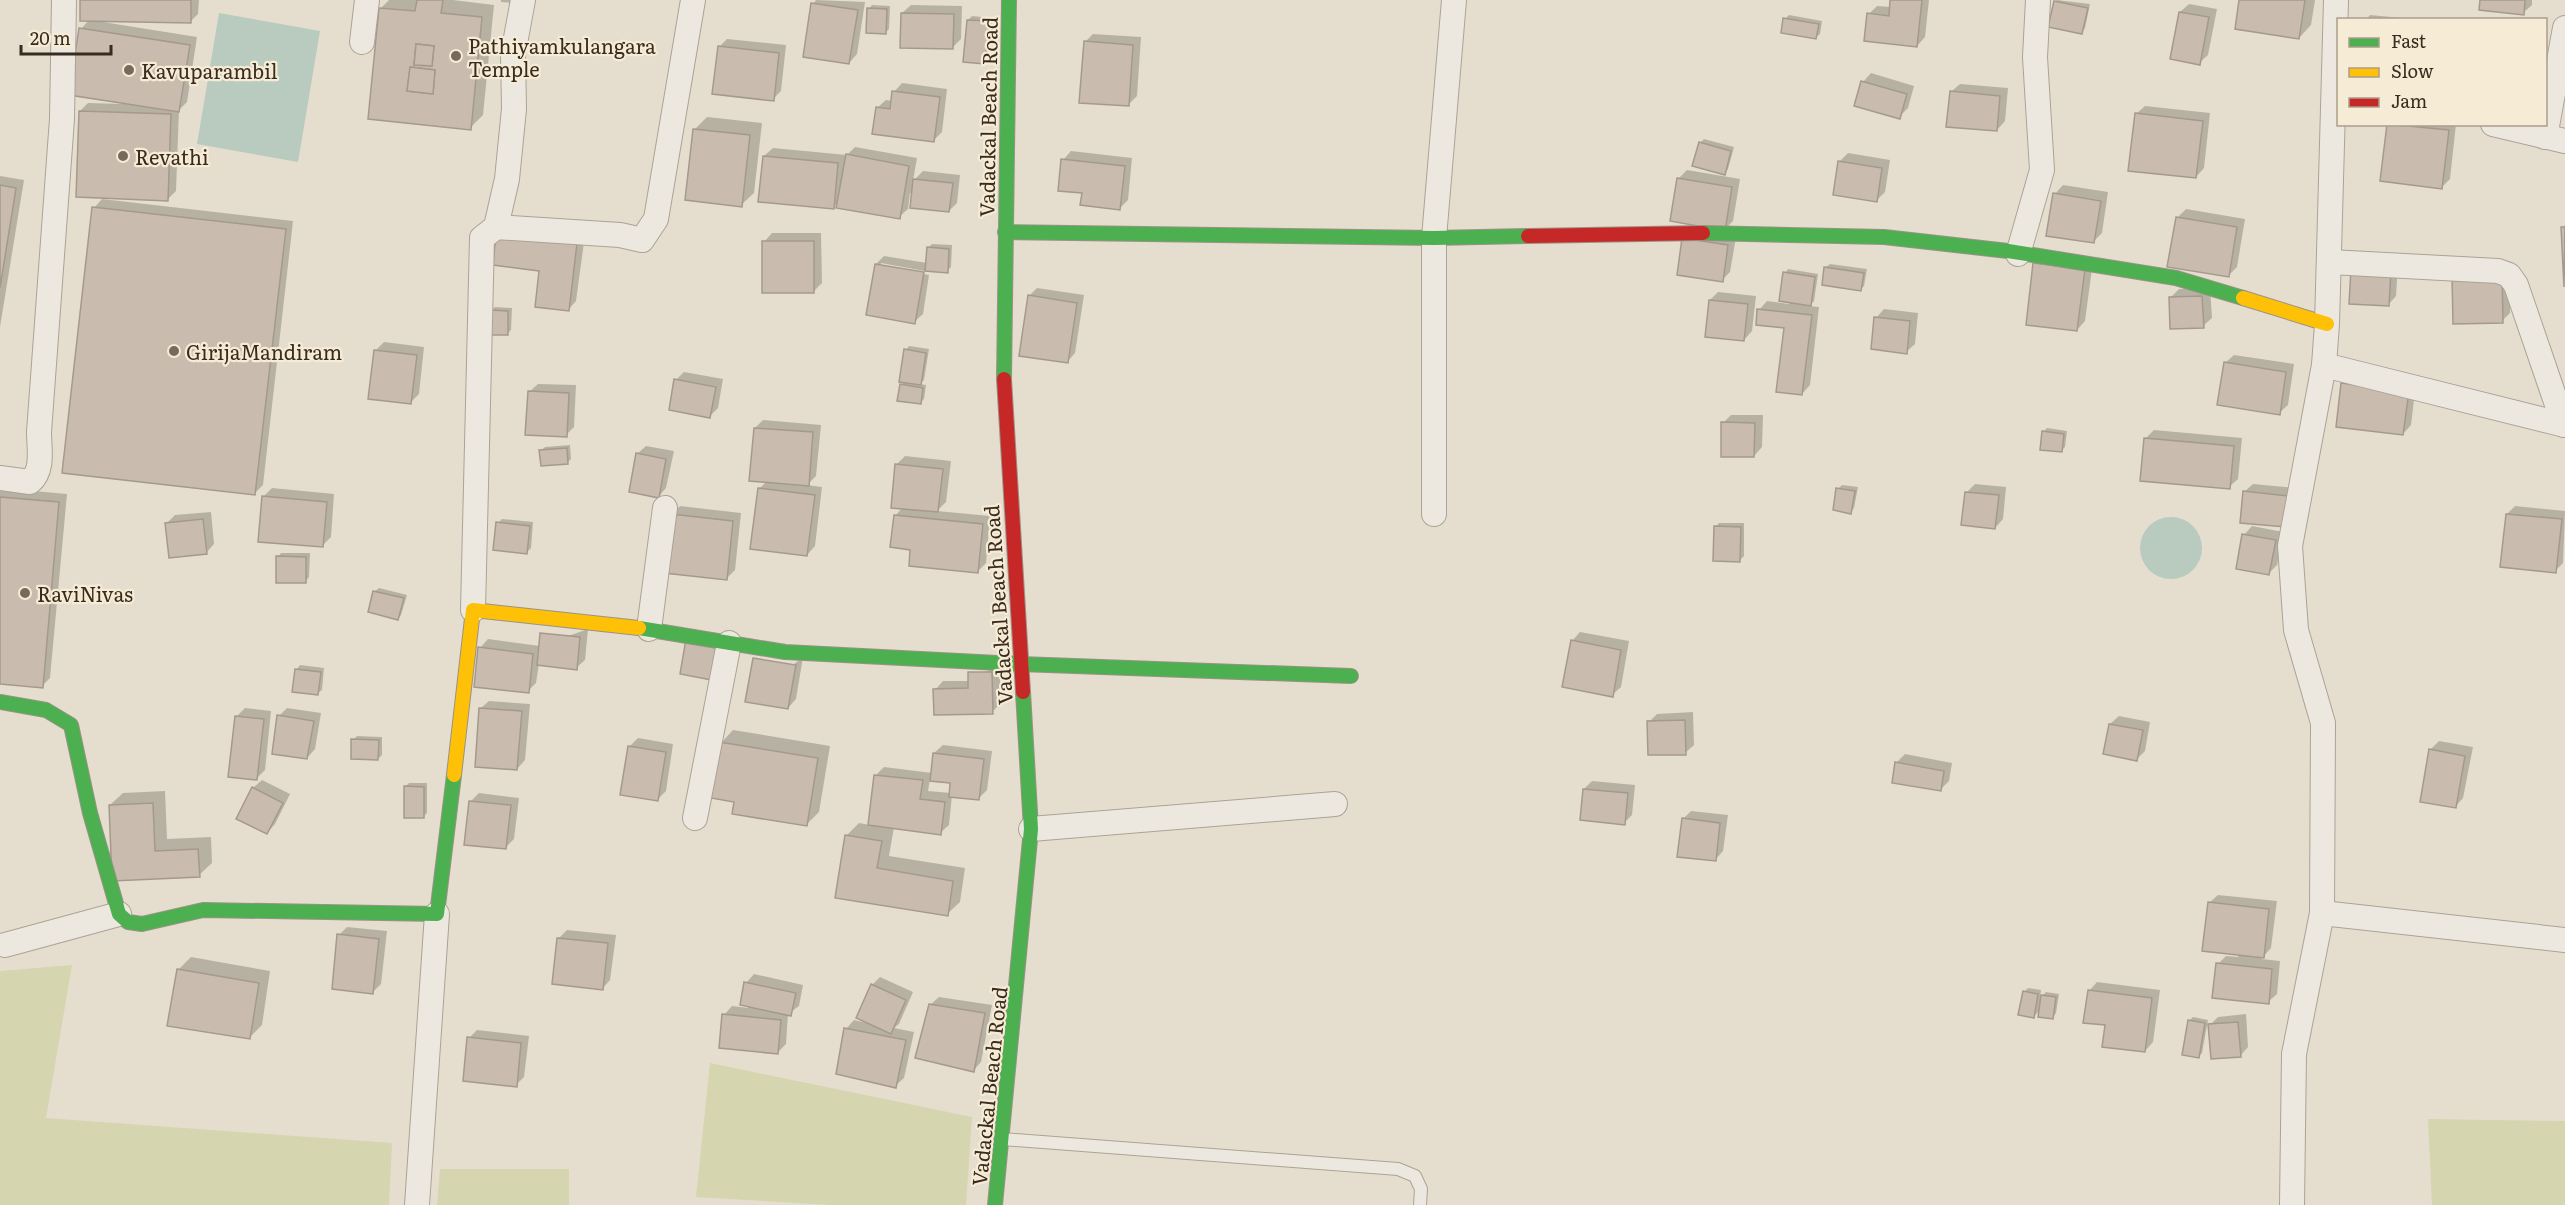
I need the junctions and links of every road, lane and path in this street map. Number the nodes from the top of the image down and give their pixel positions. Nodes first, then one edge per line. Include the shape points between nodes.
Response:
1 (64, 0) edge
2 (367, 0) edge
3 (523, 0) edge
4 (693, 0) edge
5 (1009, 0) edge
6 (1454, 0) edge
7 (2038, 0) edge
8 (2336, 0) edge
9 (2565, 28) edge
10 (362, 42) dead end
11 (2336, 73) edge
12 (2501, 126) edge
13 (2555, 139) edge
14 (496, 227) junction
15 (1005, 232) junction
16 (1434, 238) junction
17 (2018, 254) junction
18 (2330, 262) junction
19 (2327, 324) junction
20 (2324, 365) junction
21 (2564, 425) edge
22 (0, 478) edge
23 (665, 508) dead end
24 (1434, 514) dead end
25 (473, 610) junction
26 (649, 629) junction
27 (729, 643) junction
28 (1020, 664) junction
29 (1351, 676) dead end
30 (0, 702) edge
31 (1335, 804) dead end
32 (695, 818) dead end
33 (1031, 829) junction
34 (2322, 913) junction
35 (120, 914) junction
36 (437, 914) junction
37 (2565, 940) edge
38 (5, 945) dead end
39 (1000, 1139) junction
40 (417, 1205) edge
41 (995, 1205) edge
42 (1420, 1205) edge
43 (2292, 1205) edge

1 - 22 street via 62,119 39,469 30,482
2 - 10 street
3 - 14 street via 513,54 507,179
4 - 14 street via 656,219 642,240 620,235
5 - 15 street, Vadackal Beach Road
6 - 16 street
7 - 17 street via 2035,57 2042,170
8 - 11 street
9 - 13 street
11 - 18 street
12 - 13 street
14 - 25 street via 482,238 480,256
15 - 16 street
15 - 28 street, Vadackal Beach Road via 1003,365
16 - 17 street via 1713,233 1884,237
16 - 24 street
17 - 19 street via 2176,278
18 - 19 street
18 - 21 street via 2498,271 2509,275 2516,285
19 - 20 street
20 - 21 street
20 - 34 street via 2290,546 2296,630 2324,723
23 - 26 street
25 - 26 street
25 - 36 street
26 - 27 street
27 - 28 street via 785,652
27 - 32 street
28 - 29 street
28 - 33 street, Vadackal Beach Road
30 - 35 street via 39,707 55,712 71,724 90,813
31 - 33 street
33 - 39 street, Vadackal Beach Road via 1016,1012
34 - 37 street
34 - 43 street via 2294,1054
35 - 36 street via 128,922 142,924 204,910
35 - 38 street
36 - 40 street
39 - 41 street, Vadackal Beach Road
39 - 42 lane via 1398,1169 1415,1176 1421,1189

